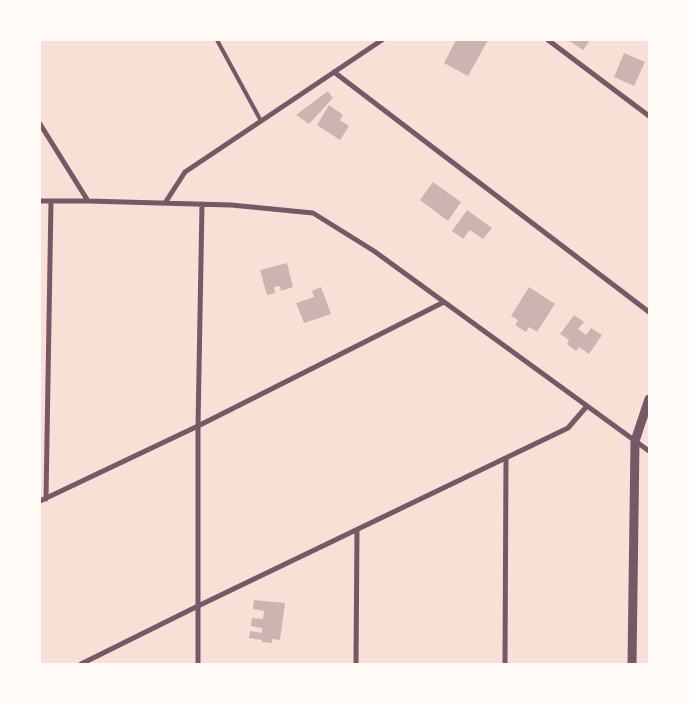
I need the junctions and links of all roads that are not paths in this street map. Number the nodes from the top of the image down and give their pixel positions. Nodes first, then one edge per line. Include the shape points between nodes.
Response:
1 (217, 40) edge
2 (382, 40) edge
3 (548, 40) edge
4 (334, 72) junction
5 (649, 116) edge
6 (261, 121) junction
7 (40, 124) edge
8 (40, 201) edge
9 (51, 201) junction
10 (88, 201) junction
11 (165, 203) junction
12 (202, 204) junction
13 (444, 302) junction
14 (649, 312) edge
15 (649, 399) edge
16 (587, 406) junction
17 (198, 426) junction
18 (635, 441) junction
19 (649, 451) edge
20 (506, 458) junction
21 (46, 499) junction
22 (40, 501) edge
23 (357, 530) junction
24 (198, 606) junction
25 (81, 664) edge
26 (198, 664) edge
27 (356, 664) edge
28 (505, 664) edge
29 (632, 664) edge

1 - 6 lane
2 - 4 street
3 - 5 street
4 - 6 street
4 - 14 street
6 - 11 street via 185,172
7 - 10 street
8 - 9 street
9 - 10 street
9 - 21 street
10 - 11 street
11 - 12 street
12 - 13 street via 313,213 374,251
12 - 17 street
13 - 16 street
13 - 17 street
15 - 18 street
16 - 18 street
16 - 20 street via 568,428
17 - 21 street
17 - 24 street
18 - 19 street
18 - 29 street
20 - 23 street
20 - 28 street
21 - 22 street
23 - 24 street
23 - 27 street
24 - 25 street
24 - 26 street

